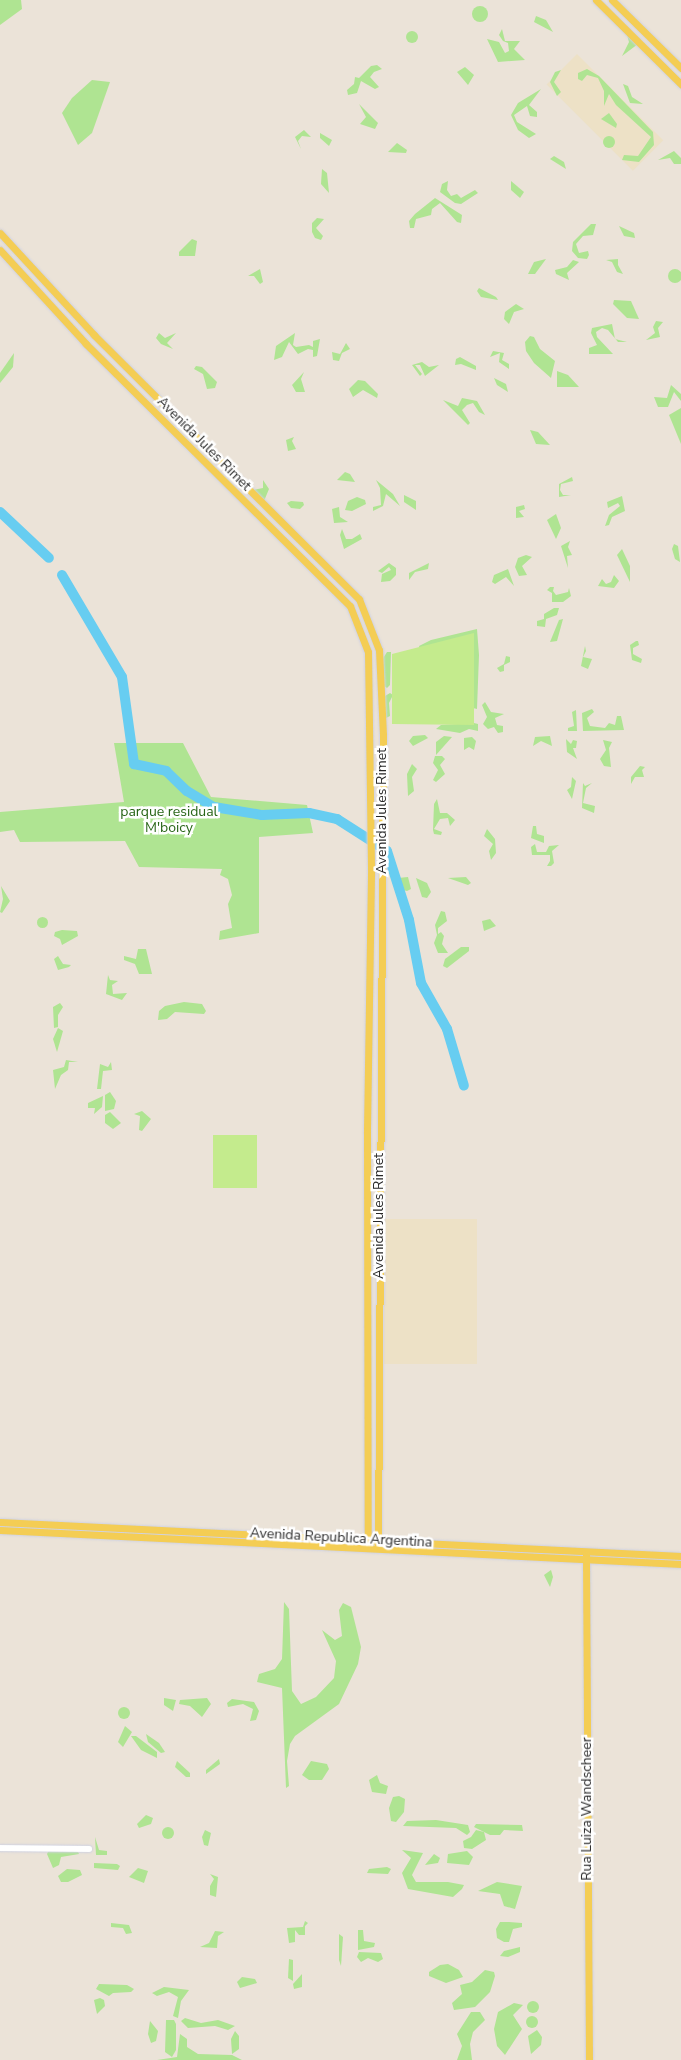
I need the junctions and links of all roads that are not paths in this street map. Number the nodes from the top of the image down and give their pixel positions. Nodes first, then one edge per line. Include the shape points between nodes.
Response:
1 (596, 0) edge
2 (612, 0) edge
3 (681, 68) edge
4 (681, 84) edge
5 (0, 233) edge
6 (0, 250) edge
7 (0, 1522) edge
8 (0, 1530) edge
9 (257, 1533) junction
10 (242, 1541) junction
11 (368, 1543) junction
12 (378, 1544) junction
13 (586, 1555) junction
14 (681, 1556) edge
15 (681, 1564) edge
16 (0, 1848) edge
17 (89, 1849) dead end
18 (589, 2060) edge

1 - 4 main road
2 - 3 main road
5 - 12 main road, Avenida Jules Rimet via 94,335 360,599 379,650 382,745
6 - 11 main road, Avenida Jules Rimet via 86,344 350,606 368,652 372,876 367,1133
7 - 9 main road, Avenida Republica Argentina
8 - 10 main road, Avenida Republica Argentina
9 - 10 main road
9 - 11 main road, Avenida Republica Argentina
10 - 11 main road, Avenida Republica Argentina
11 - 12 main road, Avenida Republica Argentina
12 - 13 main road, Avenida Republica Argentina
13 - 14 main road, Avenida Republica Argentina
13 - 15 main road, Avenida Republica Argentina
13 - 18 main road, Rua Luiza Wandscheer
16 - 17 street

